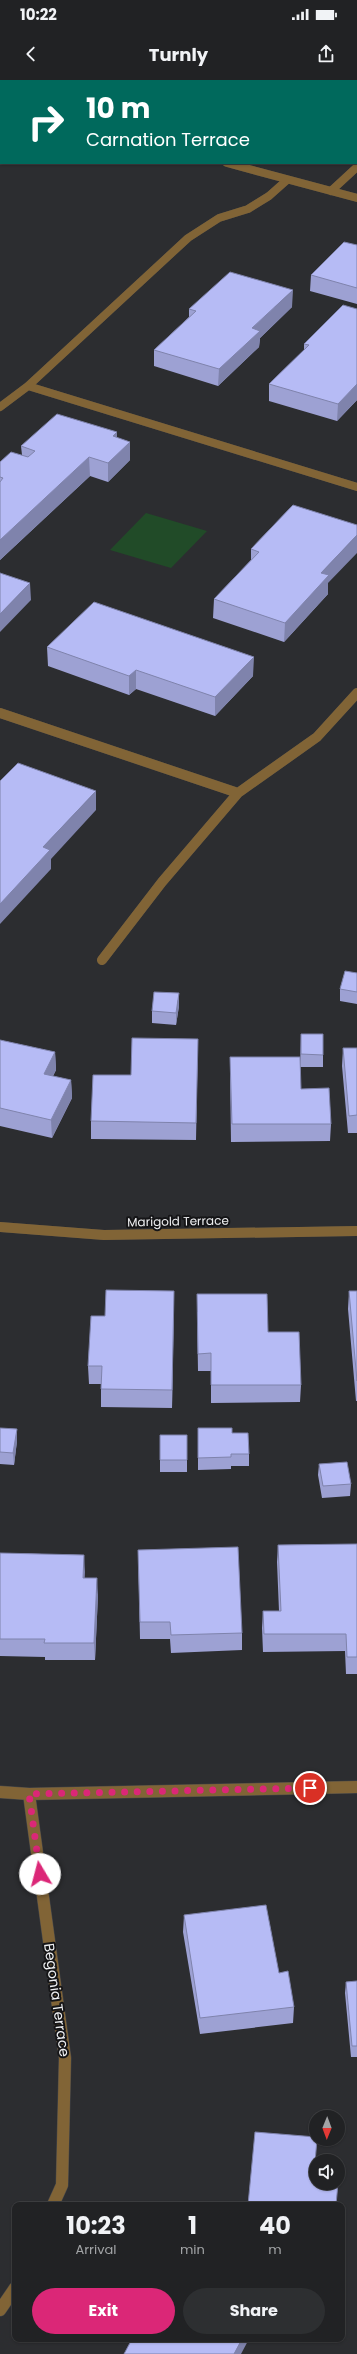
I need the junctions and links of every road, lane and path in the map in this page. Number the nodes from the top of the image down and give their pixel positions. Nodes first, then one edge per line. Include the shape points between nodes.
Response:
1 (230, 164) edge
2 (357, 167) edge
3 (287, 180) junction
4 (331, 191) junction
5 (357, 198) edge
6 (28, 386) junction
7 (0, 408) edge
8 (357, 487) edge
9 (357, 693) edge
10 (0, 713) edge
11 (238, 793) junction
12 (102, 960) dead end
13 (0, 1227) edge
14 (357, 1231) edge
15 (357, 1787) edge
16 (0, 1792) edge
17 (29, 1794) junction
18 (54, 2202) edge
19 (12, 2292) edge
20 (0, 2310) edge

1 - 3 street
2 - 4 street
3 - 4 street
3 - 6 street via 248,208 219,218 188,238
4 - 5 street
6 - 7 street
6 - 8 street
9 - 11 street via 317,737
10 - 11 street
11 - 12 street via 162,882
13 - 14 street, Marigold Terrace via 104,1235
15 - 17 street
16 - 17 street
17 - 18 street, Begonia Terrace via 65,2058 62,2185
19 - 20 street

